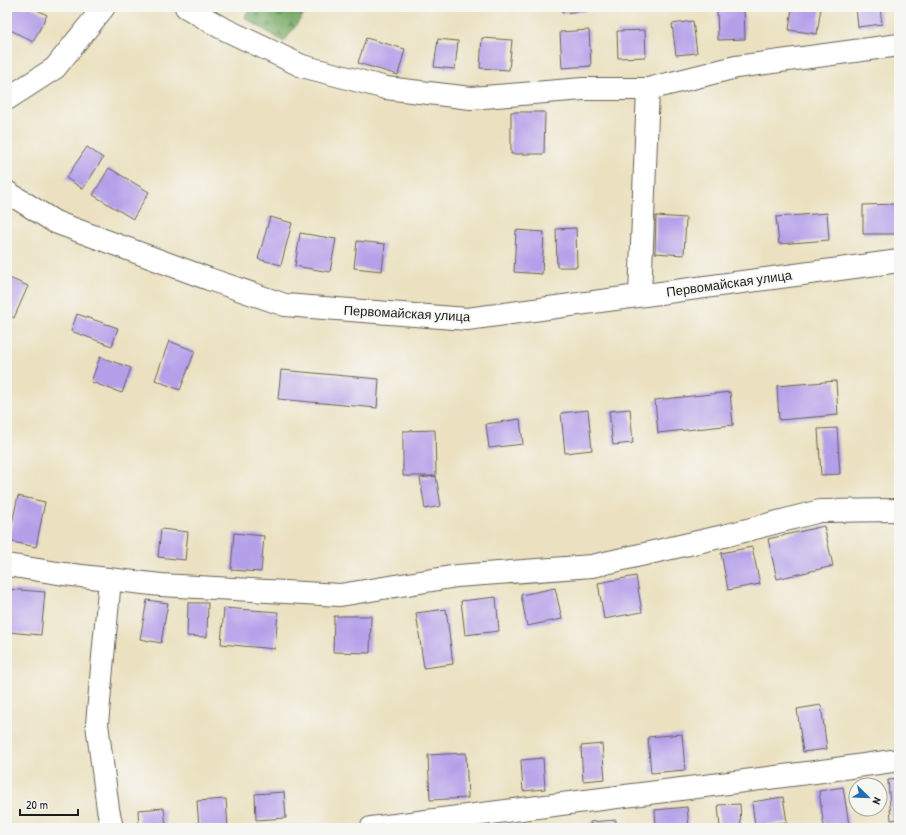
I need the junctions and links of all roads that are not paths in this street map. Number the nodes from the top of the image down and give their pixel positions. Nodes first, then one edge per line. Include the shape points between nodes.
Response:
1 (104, 7) edge
2 (186, 7) edge
3 (899, 46) edge
4 (648, 89) junction
5 (7, 99) edge
6 (7, 192) edge
7 (899, 261) edge
8 (640, 295) junction
9 (899, 510) edge
10 (7, 565) edge
11 (110, 579) junction
12 (899, 760) edge
13 (112, 828) edge
14 (371, 828) edge

1 - 5 street via 55,68
2 - 4 street via 220,27 302,66 386,88 471,98 583,89
3 - 4 street via 736,67
4 - 8 street
6 - 8 street, Первомайская улица via 56,222 209,280 285,305 467,319
7 - 8 street, Первомайская улица
9 - 11 street via 820,511 592,566 456,576 340,595 162,585
10 - 11 street
11 - 13 street via 97,724
12 - 14 street

